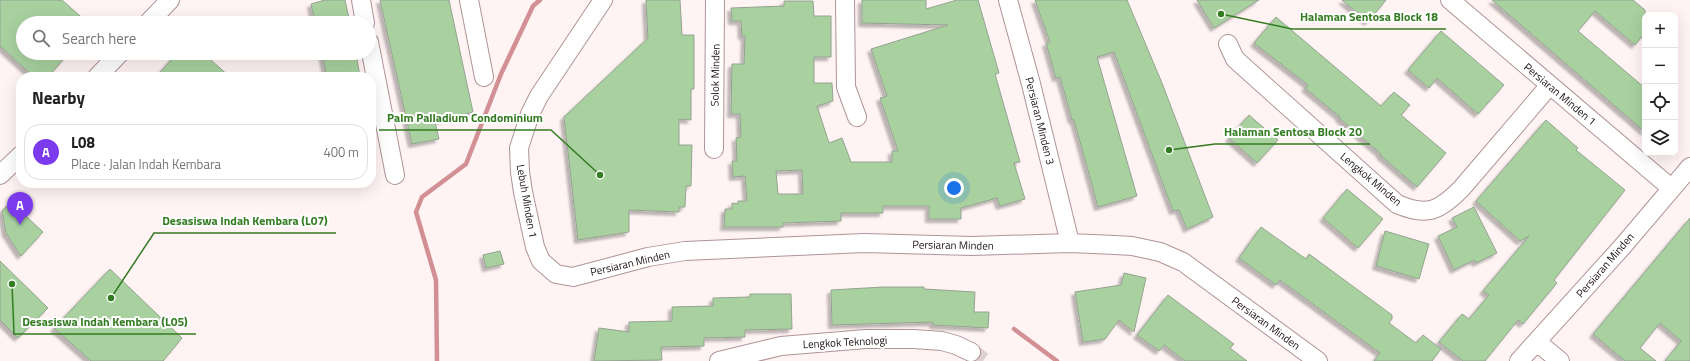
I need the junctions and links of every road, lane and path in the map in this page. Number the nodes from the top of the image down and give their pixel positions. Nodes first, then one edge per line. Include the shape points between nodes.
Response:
1 (170, 0) edge
2 (361, 0) edge
3 (469, 0) edge
4 (603, 0) edge
5 (715, 0) edge
6 (845, 0) edge
7 (1008, 0) edge
8 (1450, 0) edge
9 (155, 16) edge
10 (364, 16) edge
11 (1228, 44) dead end
12 (113, 60) edge
13 (373, 60) edge
14 (102, 72) edge
15 (375, 72) edge
16 (484, 77) dead end
17 (376, 78) edge
18 (1550, 86) junction
19 (857, 117) dead end
20 (714, 149) dead end
21 (16, 160) edge
22 (1690, 167) edge
23 (0, 175) edge
24 (395, 175) dead end
25 (1671, 188) junction
26 (1070, 243) junction
27 (556, 274) joint
28 (1537, 342) junction
29 (971, 352) tunnel mouth
30 (719, 361) edge
31 (1318, 361) edge
32 (1519, 361) edge
33 (1560, 361) edge

1 - 9 street
2 - 10 street
3 - 16 street
4 - 27 street, Lebuh Minden 1 via 539,96 519,148 523,192 535,248 541,261
5 - 20 street, Solok Minden
6 - 19 street via 846,87
7 - 26 street, Persiaran Minden 3
8 - 18 street, Persiaran Minden 1
11 - 18 street, Lengkok Minden via 1235,59 1391,199 1412,210 1425,212 1438,208 1450,200
12 - 14 street
13 - 15 street
17 - 24 street
18 - 25 street, Persiaran Minden 1
21 - 23 street
22 - 25 street, Persiaran Minden
25 - 28 street, Persiaran Minden
26 - 27 street, Persiaran Minden via 972,246 864,243 685,251 648,257 573,277
26 - 31 street, Persiaran Minden via 1132,246 1172,257 1224,291
28 - 32 street, Persiaran Minden
28 - 33 street
29 - 30 street, Lengkok Teknologi via 942,341 866,338 781,346

